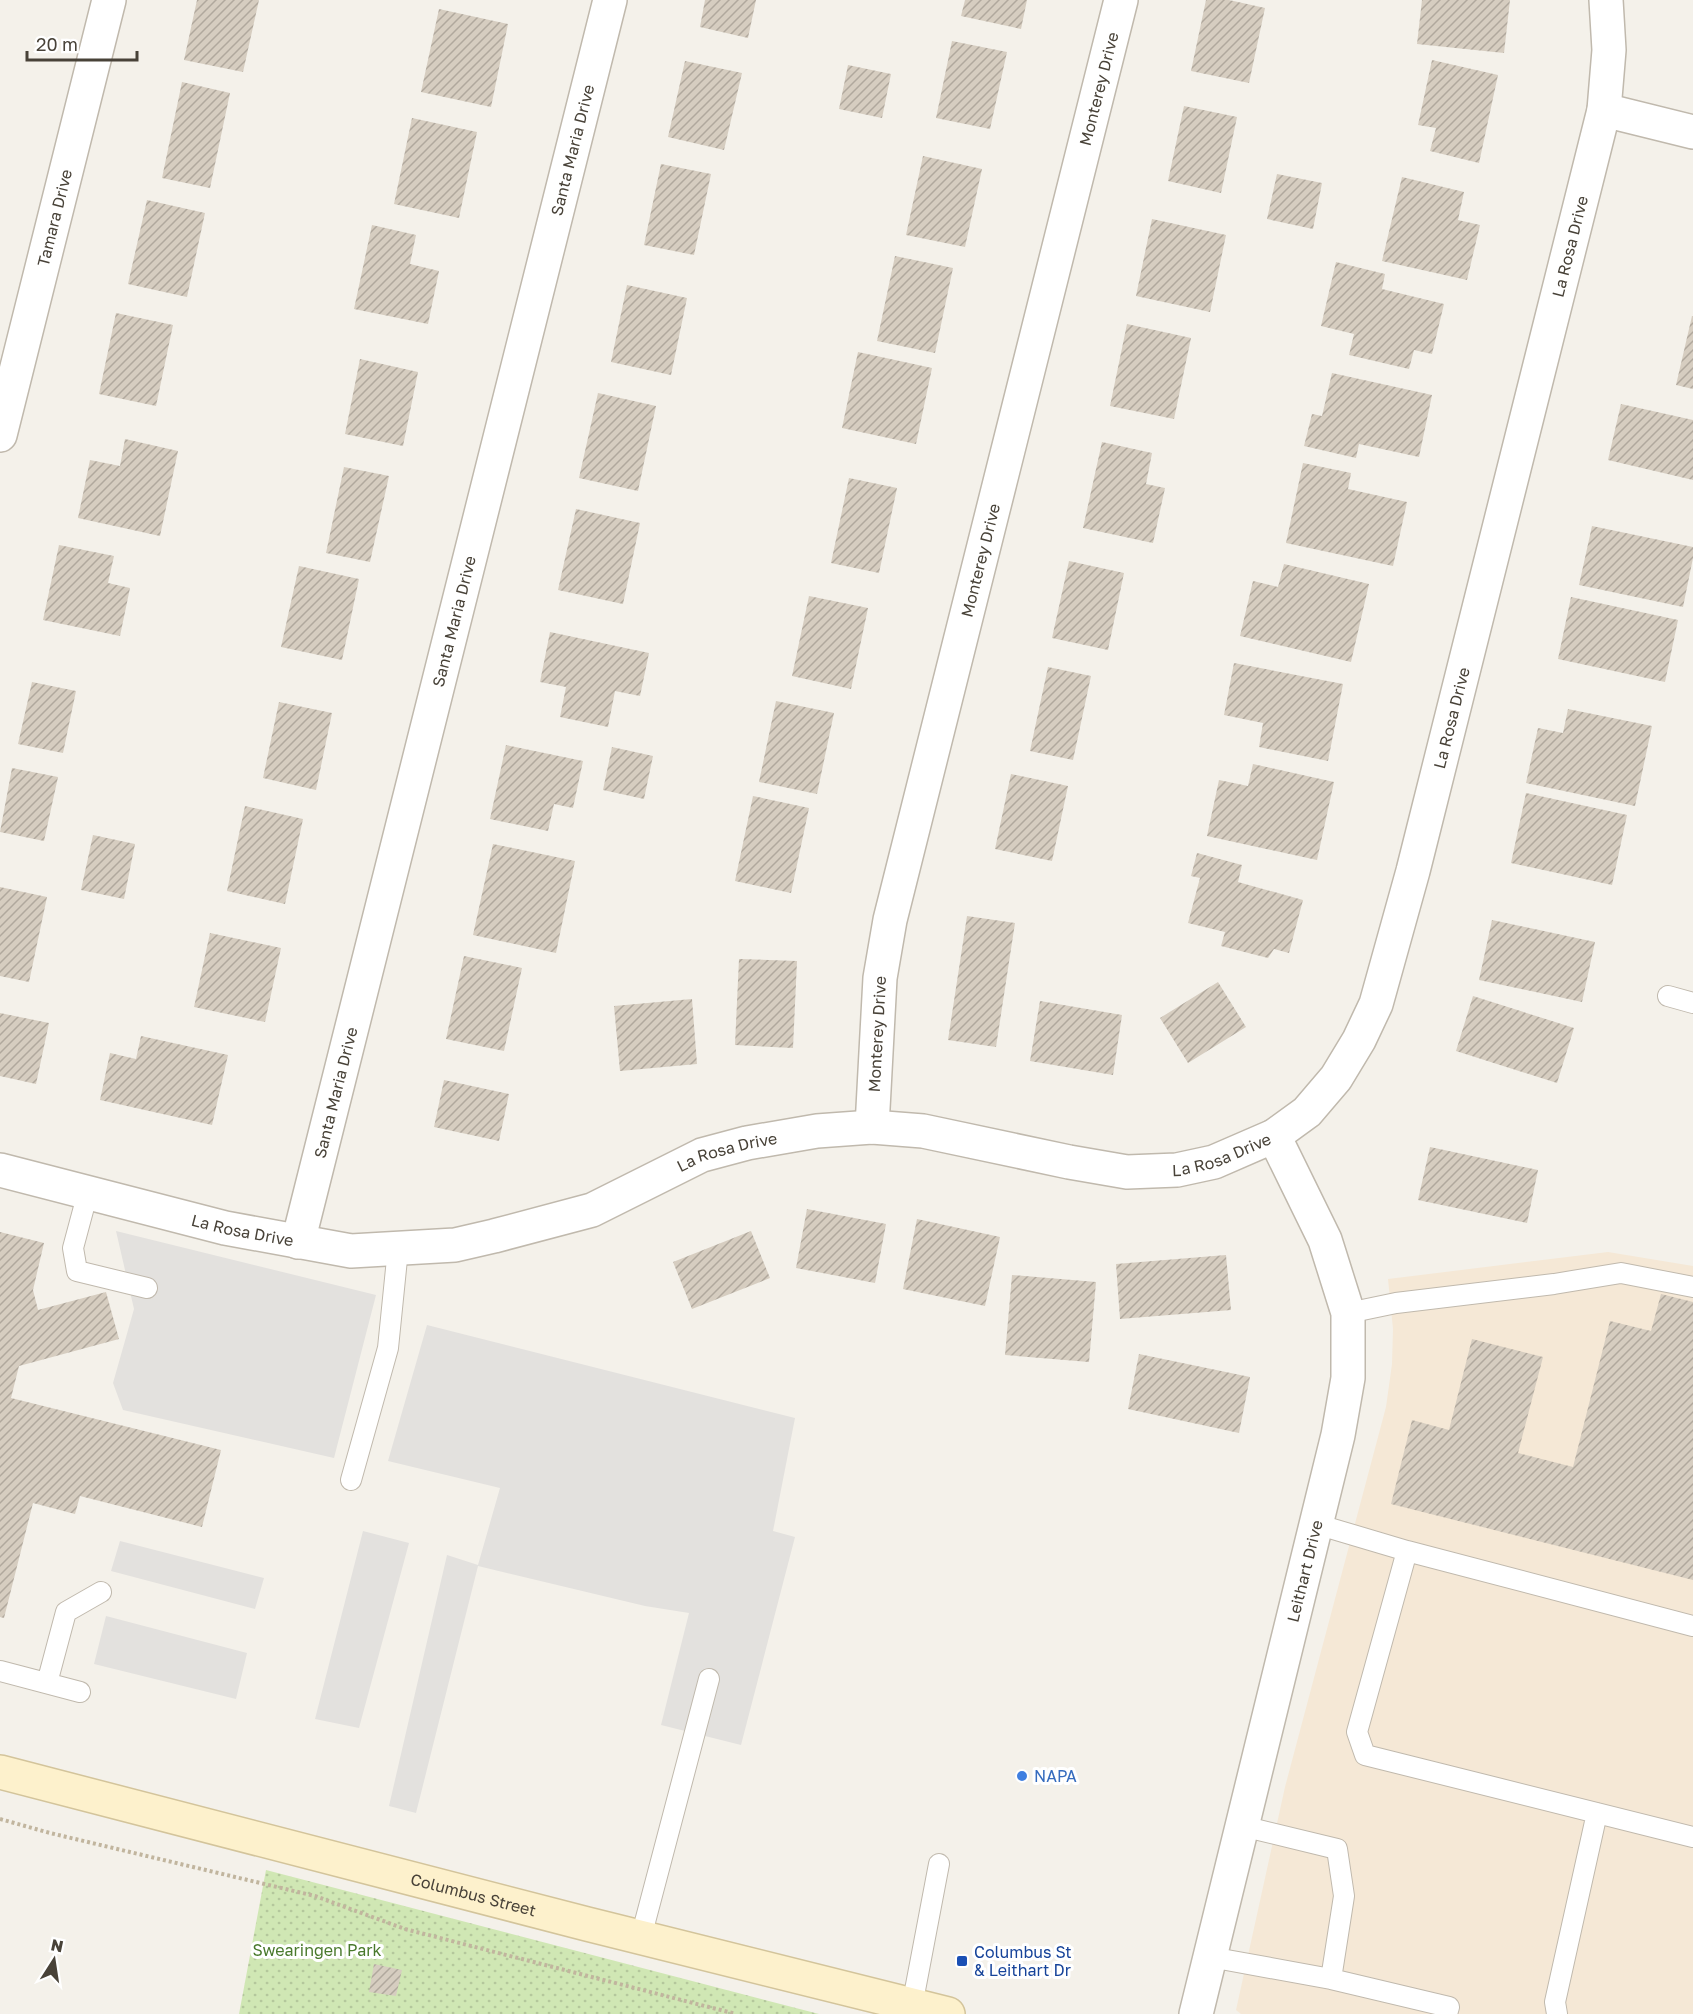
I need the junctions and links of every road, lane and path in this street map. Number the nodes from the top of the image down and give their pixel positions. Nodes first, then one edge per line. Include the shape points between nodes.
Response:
1 (109, 0) edge
2 (610, 0) edge
3 (1121, 0) edge
4 (1606, 0) edge
5 (1604, 110) junction
6 (1693, 132) edge
7 (0, 435) edge
8 (1668, 996) dead end
9 (1693, 1003) edge
10 (872, 1126) junction
11 (1274, 1136) junction
12 (0, 1170) edge
13 (88, 1192) junction
14 (298, 1242) junction
15 (398, 1249) junction
16 (1693, 1287) edge
17 (147, 1288) dead end
18 (1348, 1313) junction
19 (351, 1480) dead end
20 (1316, 1524) junction
21 (1407, 1551) junction
22 (101, 1592) dead end
23 (1693, 1626) edge
24 (0, 1671) edge
25 (709, 1679) dead end
26 (47, 1683) junction
27 (80, 1692) dead end
28 (0, 1772) edge
29 (1597, 1813) junction
30 (0, 1819) edge
31 (1242, 1826) junction
32 (1693, 1837) edge
33 (939, 1864) dead end
34 (640, 1937) junction
35 (1210, 1957) junction
36 (1331, 1979) junction
37 (912, 2006) junction
38 (736, 2014) edge
39 (948, 2014) edge
40 (1196, 2014) edge
41 (1447, 2014) edge
42 (1557, 2014) edge

1 - 7 street, Tamara Drive
2 - 14 street, Santa Maria Drive
3 - 10 street, Monterey Drive via 890,920 880,978
4 - 5 street, La Rosa Drive via 1609,50
5 - 6 street
5 - 11 street, La Rosa Drive via 1376,1004 1336,1078 1307,1112
8 - 9 lane
10 - 11 street, La Rosa Drive via 923,1131 1127,1172 1177,1170 1214,1162
10 - 15 street, La Rosa Drive via 786,1136 725,1149 702,1155 592,1210 455,1245
11 - 18 street, Leithart Drive via 1325,1240
12 - 13 street, La Rosa Drive
13 - 14 street, La Rosa Drive via 225,1228
13 - 17 lane via 73,1248 77,1271
14 - 15 street, La Rosa Drive via 351,1251
15 - 19 lane via 388,1348
16 - 18 lane via 1621,1273
18 - 20 street, Leithart Drive via 1348,1378
20 - 21 lane
20 - 31 street, Leithart Drive
21 - 23 lane
21 - 29 lane via 1357,1732 1365,1755
22 - 26 lane via 66,1612
24 - 26 lane
25 - 34 lane
26 - 27 lane
28 - 34 main road, Columbus Street
29 - 32 lane
29 - 42 lane via 1555,2002
30 - 38 path via 315,1896 405,1929
31 - 35 street, Leithart Drive
31 - 36 lane via 1337,1849 1344,1896
33 - 37 lane
34 - 37 main road, Columbus Street
35 - 36 lane
35 - 40 street, Leithart Drive
36 - 41 lane via 1449,2007
37 - 39 main road, Columbus Street

